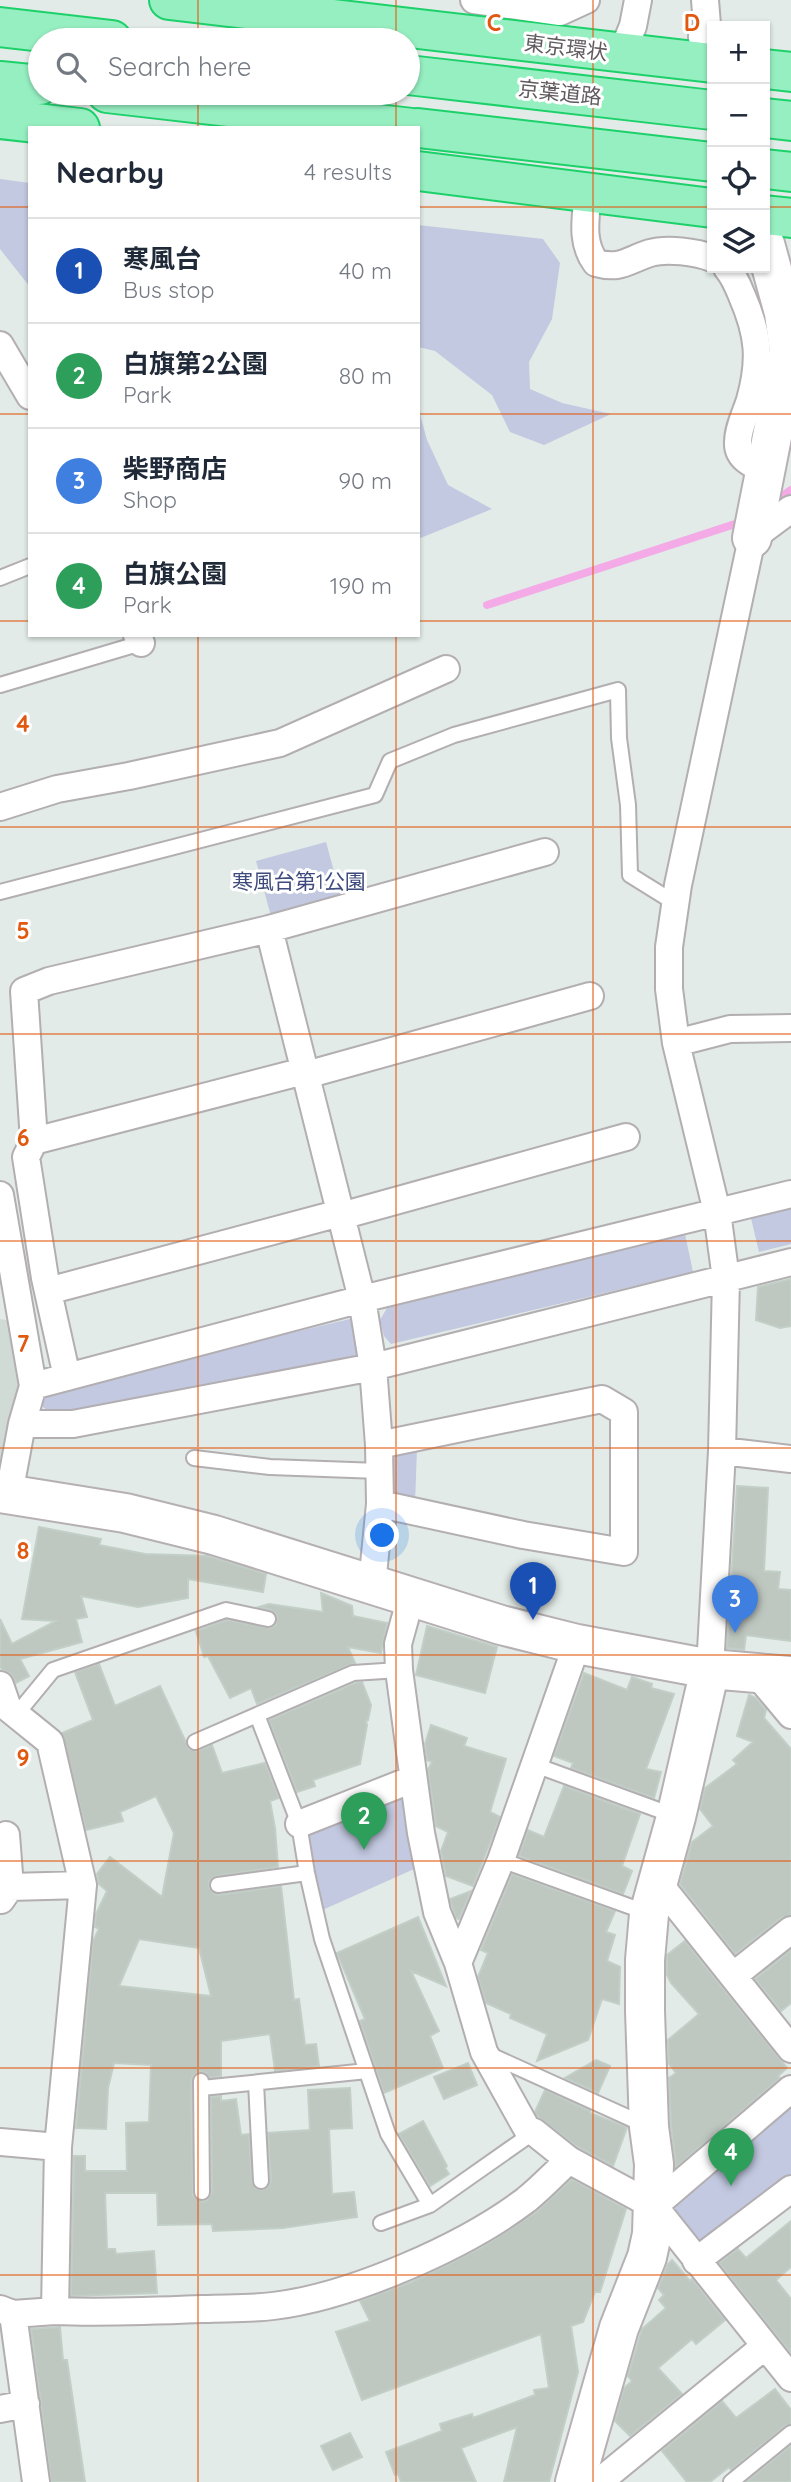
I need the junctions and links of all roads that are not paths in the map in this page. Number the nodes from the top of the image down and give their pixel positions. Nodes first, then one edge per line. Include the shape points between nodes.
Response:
1 (169, 0) edge
2 (474, 0) edge
3 (584, 0) edge
4 (638, 0) edge
5 (0, 27) edge
6 (409, 28) edge
7 (420, 29) edge
8 (28, 30) edge
9 (707, 40) edge
10 (640, 55) junction
11 (770, 70) edge
12 (791, 72) edge
13 (420, 76) edge
14 (0, 80) edge
15 (28, 84) edge
16 (212, 105) edge
17 (695, 108) edge
18 (18, 121) edge
19 (62, 126) edge
20 (395, 126) edge
21 (420, 128) edge
22 (698, 161) edge
23 (770, 170) edge
24 (420, 171) edge
25 (791, 172) edge
26 (588, 192) junction
27 (702, 207) edge
28 (770, 216) edge
29 (791, 218) edge
30 (707, 257) edge
31 (770, 259) edge
32 (730, 273) edge
33 (788, 312) edge
34 (0, 345) edge
35 (28, 393) edge
36 (766, 469) junction
37 (791, 509) edge
38 (751, 538) junction
39 (28, 567) edge
40 (0, 578) edge
41 (139, 639) edge
42 (446, 668) dead end
43 (0, 685) edge
44 (0, 807) edge
45 (545, 852) dead end
46 (0, 892) edge
47 (675, 903) junction
48 (269, 929) junction
49 (590, 996) dead end
50 (791, 1028) edge
51 (676, 1043) junction
52 (305, 1073) junction
53 (626, 1137) dead end
54 (34, 1141) junction
55 (791, 1194) edge
56 (0, 1195) edge
57 (717, 1212) junction
58 (340, 1214) junction
59 (791, 1262) edge
60 (726, 1279) junction
61 (48, 1291) junction
62 (362, 1299) junction
63 (373, 1367) junction
64 (67, 1377) junction
65 (33, 1386) junction
66 (22, 1424) junction
67 (379, 1445) junction
68 (722, 1451) junction
69 (194, 1458) dead end
70 (791, 1459) edge
71 (379, 1471) junction
72 (4, 1494) edge
73 (380, 1504) junction
74 (372, 1585) junction
75 (411, 1597) junction
76 (268, 1619) dead end
77 (577, 1644) junction
78 (710, 1669) junction
79 (399, 1670) junction
80 (773, 1674) edge
81 (0, 1685) edge
82 (16, 1715) junction
83 (257, 1715) junction
84 (791, 1715) edge
85 (195, 1742) dead end
86 (535, 1765) junction
87 (413, 1779) junction
88 (676, 1817) junction
89 (299, 1825) junction
90 (6, 1835) dead end
91 (501, 1860) junction
92 (307, 1873) junction
93 (83, 1885) junction
94 (218, 1885) dead end
95 (5, 1894) edge
96 (653, 1897) junction
97 (791, 1930) edge
98 (458, 1963) junction
99 (733, 1976) junction
100 (791, 2049) edge
101 (484, 2052) junction
102 (366, 2071) junction
103 (256, 2082) junction
104 (791, 2090) edge
105 (649, 2127) junction
106 (534, 2132) junction
107 (0, 2142) edge
108 (58, 2147) junction
109 (569, 2160) junction
110 (261, 2181) dead end
111 (791, 2189) edge
112 (202, 2192) dead end
113 (430, 2205) junction
114 (654, 2206) junction
115 (381, 2223) dead end
116 (696, 2261) junction
117 (6, 2311) edge
118 (55, 2311) junction
119 (765, 2346) junction
120 (790, 2374) edge
121 (13, 2406) edge
122 (791, 2433) edge
123 (593, 2473) edge
124 (36, 2482) edge
125 (731, 2482) edge

1 - 6 highway, 東京環状
2 - 3 street via 560,12
4 - 10 street via 633,26
5 - 8 highway
7 - 10 highway, 東京環状
9 - 10 highway, 東京環状
11 - 12 highway
13 - 17 highway, 京葉道路
14 - 15 highway
16 - 20 highway
18 - 19 highway
21 - 22 highway
23 - 25 highway
24 - 26 highway
26 - 27 highway
26 - 30 street via 585,237 587,252 596,263 618,266 663,251
28 - 29 highway
31 - 33 street
32 - 36 street via 758,340 759,359 737,443 743,457
33 - 36 street via 789,351
34 - 35 street
36 - 38 street
37 - 38 street
38 - 47 street
39 - 40 lane
41 - 43 lane
42 - 44 street via 280,743 57,789
45 - 48 street
46 - 47 lane via 375,795 390,761 454,734 618,690 630,875
47 - 51 street via 669,969
48 - 52 street
48 - 54 street via 48,981 24,991
49 - 52 street
50 - 51 street via 730,1029
51 - 57 street
52 - 54 street
52 - 58 street
53 - 58 street
54 - 61 street via 26,1157
55 - 57 street
56 - 65 street
57 - 60 street
57 - 62 street
58 - 61 street
58 - 62 street
59 - 60 street
60 - 63 street
60 - 68 street
61 - 64 street
62 - 63 street
62 - 64 street
63 - 66 street via 74,1424
63 - 67 street
64 - 65 street
65 - 66 street
66 - 72 street
67 - 71 street
67 - 73 street via 602,1399 624,1412 624,1552
68 - 70 street
68 - 78 street
69 - 71 lane via 270,1467
71 - 73 street
72 - 74 street via 125,1513
73 - 74 street
74 - 75 street
75 - 77 street
75 - 79 street via 398,1644
76 - 82 lane via 226,1610 53,1670
77 - 78 street
77 - 86 street
78 - 80 street
78 - 88 street
79 - 83 lane via 353,1673
79 - 87 street
80 - 84 street
81 - 82 street via 8,1708
82 - 93 street via 50,1742
83 - 85 lane
83 - 89 lane
86 - 88 lane
86 - 91 street
87 - 89 street
87 - 98 street via 437,1912
88 - 96 street
89 - 92 lane
90 - 95 street
91 - 96 lane
91 - 98 street
92 - 94 lane
92 - 102 lane via 322,1939
93 - 95 street
93 - 108 street
96 - 99 street
96 - 105 street via 645,1960
97 - 99 street
98 - 101 street
99 - 100 street
101 - 105 lane
101 - 106 street via 527,2129
102 - 103 lane
102 - 113 lane via 388,2134
103 - 110 lane
103 - 112 lane via 202,2084
104 - 114 street
105 - 114 street
106 - 109 street
106 - 113 lane
107 - 108 street
108 - 118 street
109 - 114 street
109 - 118 street via 527,2199 481,2229 401,2268 317,2297 273,2306
111 - 116 street
113 - 115 lane
114 - 116 street
114 - 123 street via 647,2257 619,2328
116 - 119 street
117 - 118 street
117 - 121 street
119 - 120 street
119 - 123 street
121 - 124 street
122 - 125 lane

